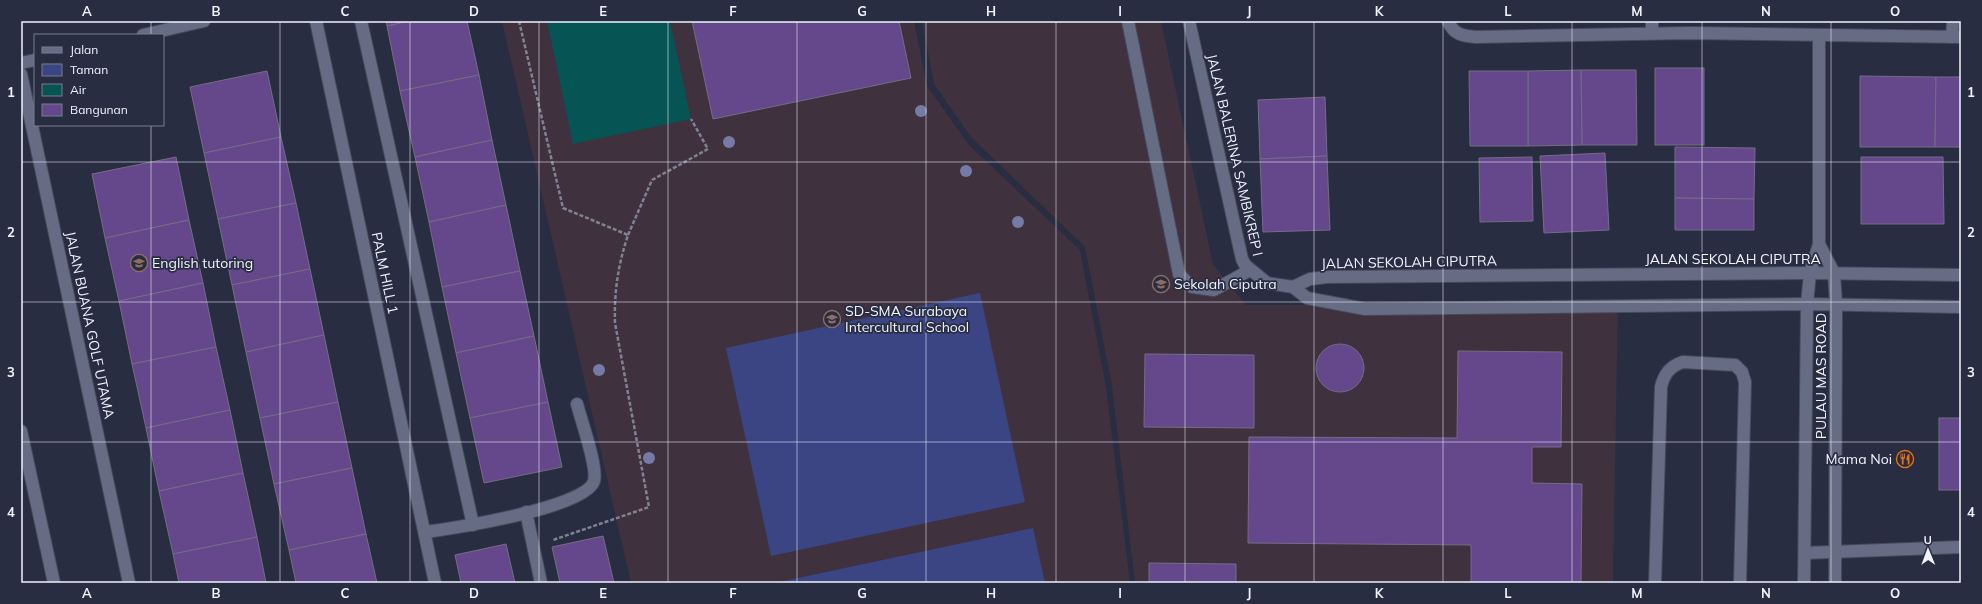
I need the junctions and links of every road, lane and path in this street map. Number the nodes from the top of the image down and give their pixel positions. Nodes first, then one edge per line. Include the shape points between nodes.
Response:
1 (204, 21) edge
2 (316, 21) edge
3 (361, 21) edge
4 (519, 21) edge
5 (1128, 21) edge
6 (1189, 21) edge
7 (1448, 21) edge
8 (1652, 21) edge
9 (1953, 21) edge
10 (1690, 27) edge
11 (1652, 33) junction
12 (147, 34) edge
13 (1819, 36) junction
14 (1957, 37) edge
15 (34, 60) edge
16 (21, 63) edge
17 (21, 74) edge
18 (691, 119) dead end
19 (628, 235) junction
20 (1819, 244) junction
21 (1250, 270) junction
22 (1810, 273) junction
23 (1834, 273) junction
24 (1961, 275) edge
25 (1293, 287) junction
26 (1807, 304) junction
27 (1836, 304) junction
28 (1961, 307) edge
29 (577, 404) dead end
30 (21, 431) edge
31 (526, 512) junction
32 (473, 525) junction
33 (426, 532) junction
34 (534, 546) junction
35 (1961, 547) edge
36 (1836, 552) junction
37 (1805, 553) junction
38 (54, 583) edge
39 (129, 583) edge
40 (436, 583) edge
41 (541, 583) edge
42 (1655, 583) edge
43 (1740, 583) edge
44 (1804, 583) edge
45 (1836, 583) edge

1 - 12 street
2 - 33 street, PALM HILL 1
3 - 32 street
4 - 19 path via 563,208
5 - 21 street via 1179,274 1192,287 1214,290
6 - 21 street, JALAN BALERINA SAMBIKREP I via 1242,259
7 - 11 street via 1456,33 1476,37
8 - 11 street
9 - 14 street
10 - 11 street
10 - 13 street
13 - 14 street
13 - 20 street, PULAU MAS ROAD
15 - 16 street
17 - 39 street, JALAN BUANA GOLF UTAMA
18 - 19 path via 708,149 652,180
19 - 34 path via 620,258 614,295 615,323 649,507
20 - 22 street, PULAU MAS ROAD
20 - 23 street, PULAU MAS ROAD
21 - 25 street, JALAN BALERINA SAMBIKREP I via 1267,283
22 - 23 street, JALAN SEKOLAH CIPUTRA
22 - 25 street, JALAN SEKOLAH CIPUTRA via 1327,277 1310,279
22 - 26 street, PULAU MAS ROAD
23 - 24 street, JALAN SEKOLAH CIPUTRA
23 - 27 street, PULAU MAS ROAD
25 - 26 street via 1307,298 1365,309
26 - 27 street
26 - 37 street, PULAU MAS ROAD
27 - 28 street
27 - 36 street, PULAU MAS ROAD
29 - 31 street via 594,468 594,481 589,490 576,497
30 - 38 street
31 - 32 street
31 - 34 street
32 - 33 street
33 - 40 street, PALM HILL 1
34 - 41 street
35 - 36 street
36 - 37 street
36 - 45 street, PULAU MAS ROAD
37 - 44 street, PULAU MAS ROAD
42 - 43 street via 1661,387 1669,369 1683,362 1735,366 1742,372 1745,382

